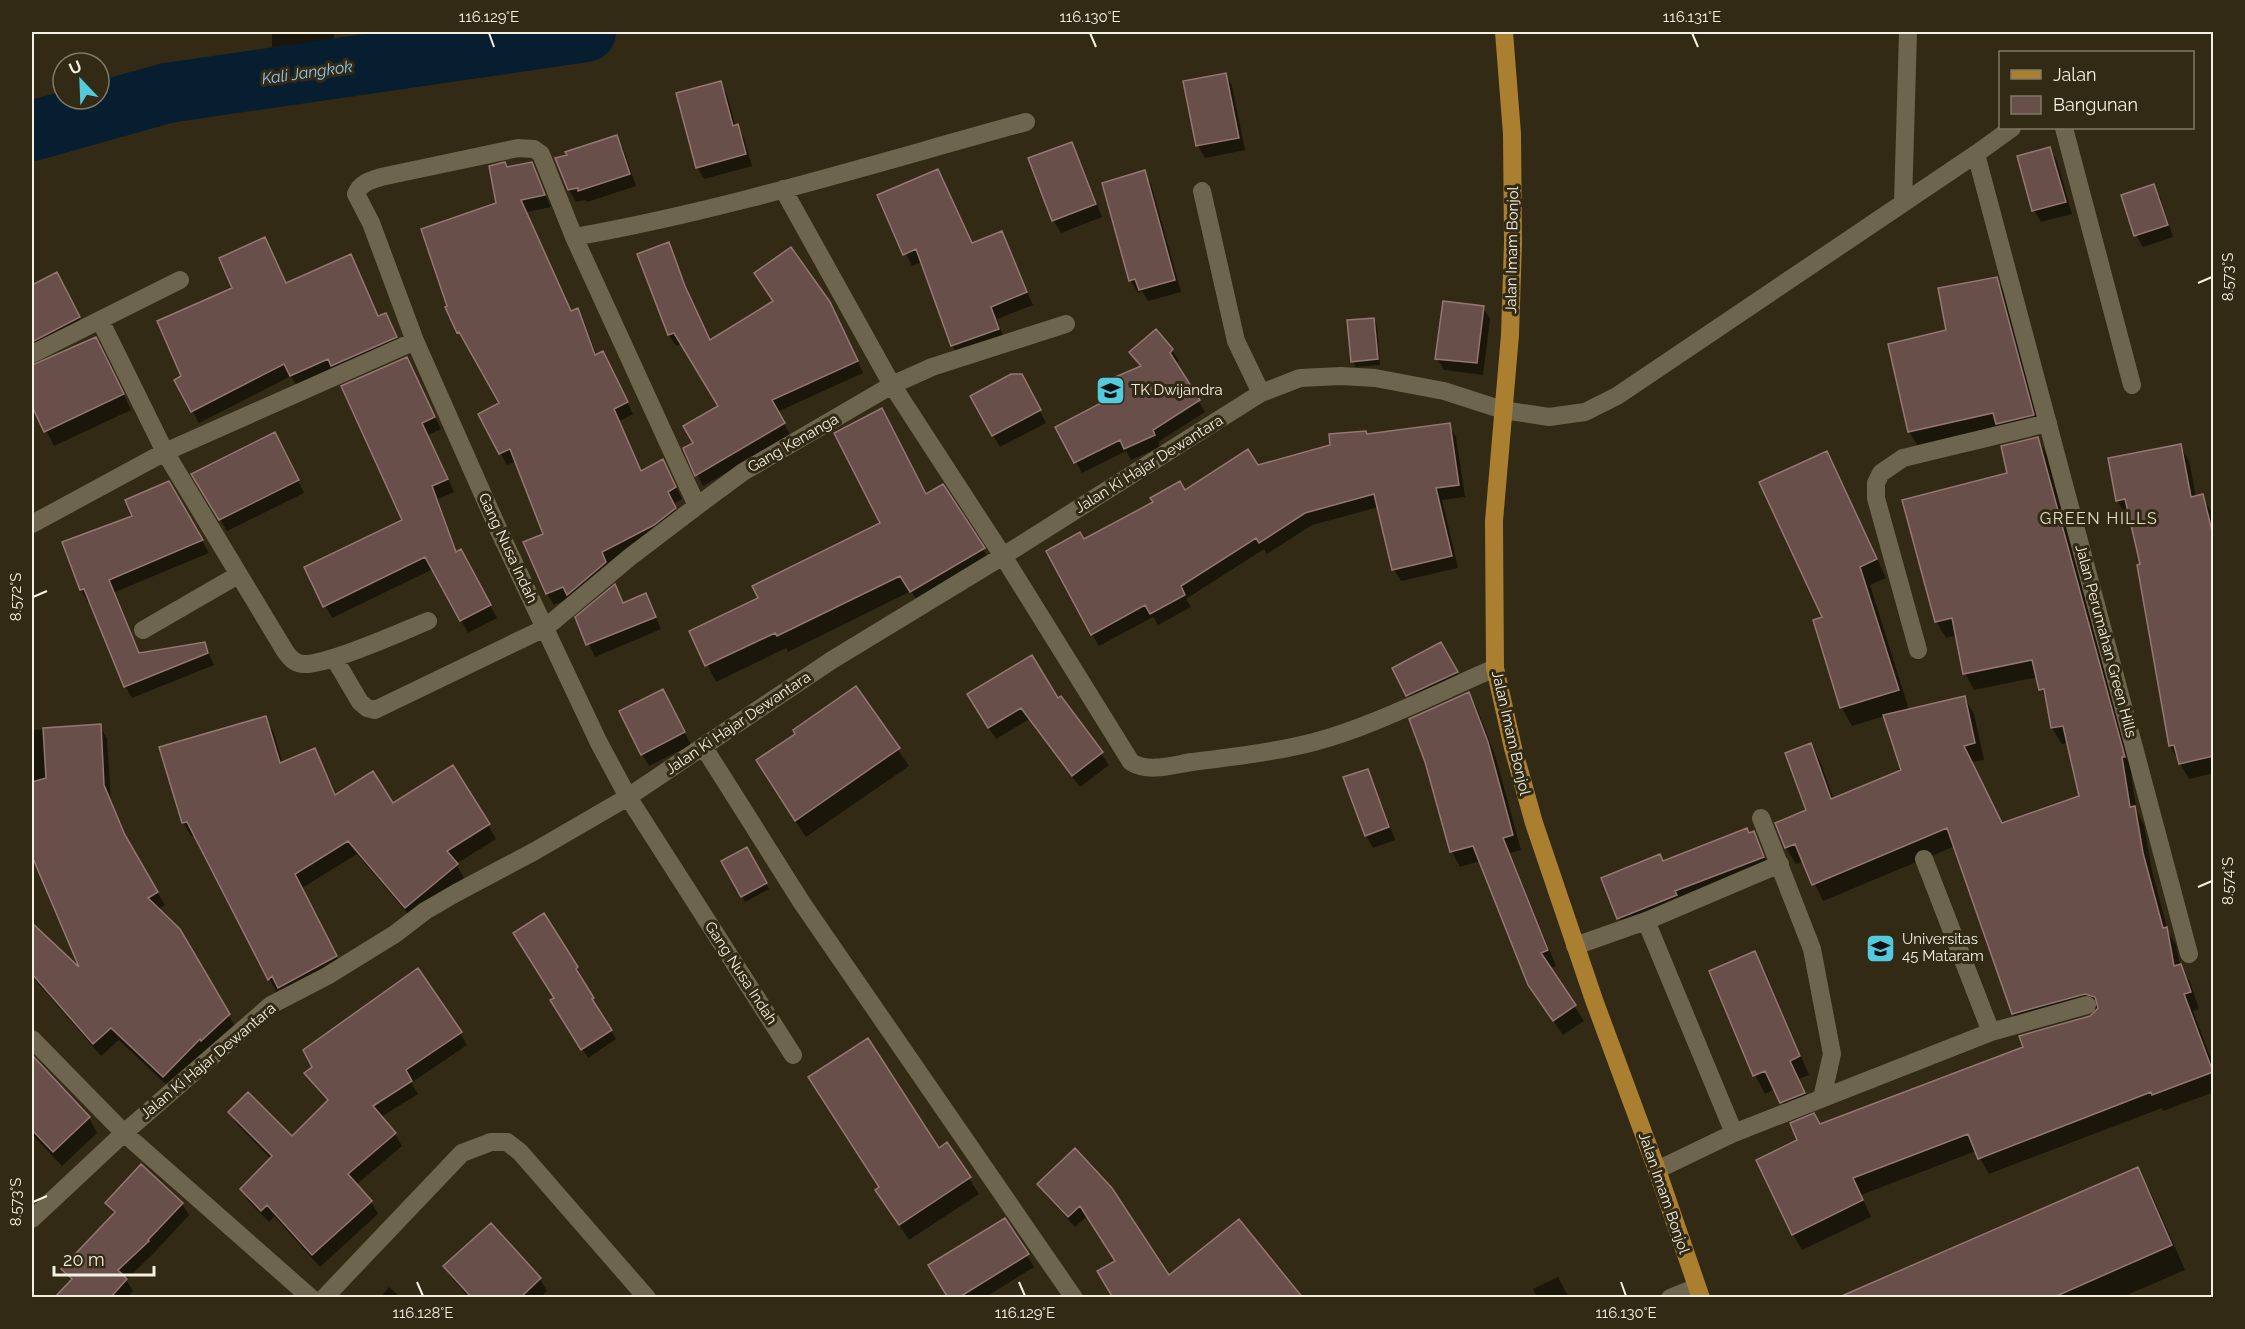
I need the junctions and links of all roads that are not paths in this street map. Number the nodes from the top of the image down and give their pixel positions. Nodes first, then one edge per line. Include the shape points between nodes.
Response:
1 (1504, 32) edge
2 (1908, 32) edge
3 (1026, 122) dead end
4 (2011, 129) edge
5 (2064, 129) edge
6 (1976, 154) junction
7 (783, 189) junction
8 (1202, 191) dead end
9 (1903, 203) junction
10 (574, 237) junction
11 (180, 280) dead end
12 (100, 320) junction
13 (1066, 324) dead end
14 (415, 341) junction
15 (32, 354) edge
16 (892, 385) junction
17 (2132, 385) dead end
18 (1261, 393) junction
19 (1503, 410) junction
20 (2048, 423) junction
21 (165, 452) junction
22 (697, 506) junction
23 (32, 524) edge
24 (1004, 556) junction
25 (238, 575) junction
26 (428, 621) dead end
27 (545, 628) junction
28 (143, 630) dead end
29 (1918, 650) dead end
30 (334, 658) junction
31 (1495, 668) junction
32 (703, 746) junction
33 (628, 797) junction
34 (1761, 818) dead end
35 (1924, 859) dead end
36 (1780, 864) junction
37 (1646, 921) junction
38 (1575, 946) junction
39 (2189, 954) dead end
40 (2087, 1005) dead end
41 (1991, 1032) junction
42 (32, 1039) edge
43 (793, 1055) dead end
44 (1822, 1098) junction
45 (124, 1133) junction
46 (1734, 1133) junction
47 (1657, 1170) junction
48 (32, 1219) edge
49 (1699, 1292) edge
50 (311, 1298) edge
51 (324, 1298) edge
52 (647, 1298) edge
53 (1074, 1298) edge
54 (1670, 1298) edge

1 - 19 main road, Jalan Imam Bonjol via 1512,134 1513,243
2 - 9 street
3 - 7 street
4 - 6 street, Jalan Ki Hajar Dewantara
5 - 17 street
6 - 9 street, Jalan Ki Hajar Dewantara
6 - 20 street, Jalan Perumahan Green Hills
7 - 10 street
7 - 16 street
8 - 18 street via 1236,340
9 - 19 street, Jalan Ki Hajar Dewantara via 1602,405 1585,412 1549,417
10 - 14 street, Gang Nusa Indah via 541,154 527,147 367,181 358,190 358,199
10 - 22 street
11 - 12 street
12 - 15 street
12 - 21 street
13 - 16 street, Gang Kenanga via 932,367
14 - 21 street
14 - 27 street, Gang Nusa Indah
16 - 22 street, Gang Kenanga via 743,472
16 - 24 street
18 - 19 street, Jalan Ki Hajar Dewantara via 1300,378 1375,378 1444,391
18 - 24 street, Jalan Ki Hajar Dewantara
19 - 31 main road, Jalan Imam Bonjol via 1494,521
20 - 29 street via 1903,458 1881,473 1876,498
20 - 39 street, Jalan Perumahan Green Hills
21 - 23 street
21 - 25 street
22 - 27 street, Gang Kenanga
24 - 31 street via 1125,753 1140,768 1314,742
24 - 32 street, Jalan Ki Hajar Dewantara via 832,660
25 - 28 street
25 - 30 street via 292,660 311,664
26 - 30 street
27 - 30 street, Gang Kenanga via 375,710 360,702
27 - 33 street, Gang Nusa Indah
31 - 38 main road, Jalan Imam Bonjol via 1534,823
32 - 33 street, Jalan Ki Hajar Dewantara
32 - 53 street via 808,912
33 - 43 street, Gang Nusa Indah
33 - 45 street, Jalan Ki Hajar Dewantara via 425,911 327,976 271,1005
34 - 36 street
35 - 41 street
36 - 37 street
36 - 44 street via 1812,949 1823,1003 1832,1054
37 - 38 street
37 - 46 street
38 - 47 main road, Jalan Imam Bonjol
40 - 41 street
41 - 44 street
42 - 45 street
44 - 46 street
45 - 48 street, Jalan Ki Hajar Dewantara
45 - 50 street
46 - 47 street
47 - 49 main road, Jalan Imam Bonjol
49 - 54 street
51 - 52 street via 462,1153 491,1142 507,1142 520,1152

